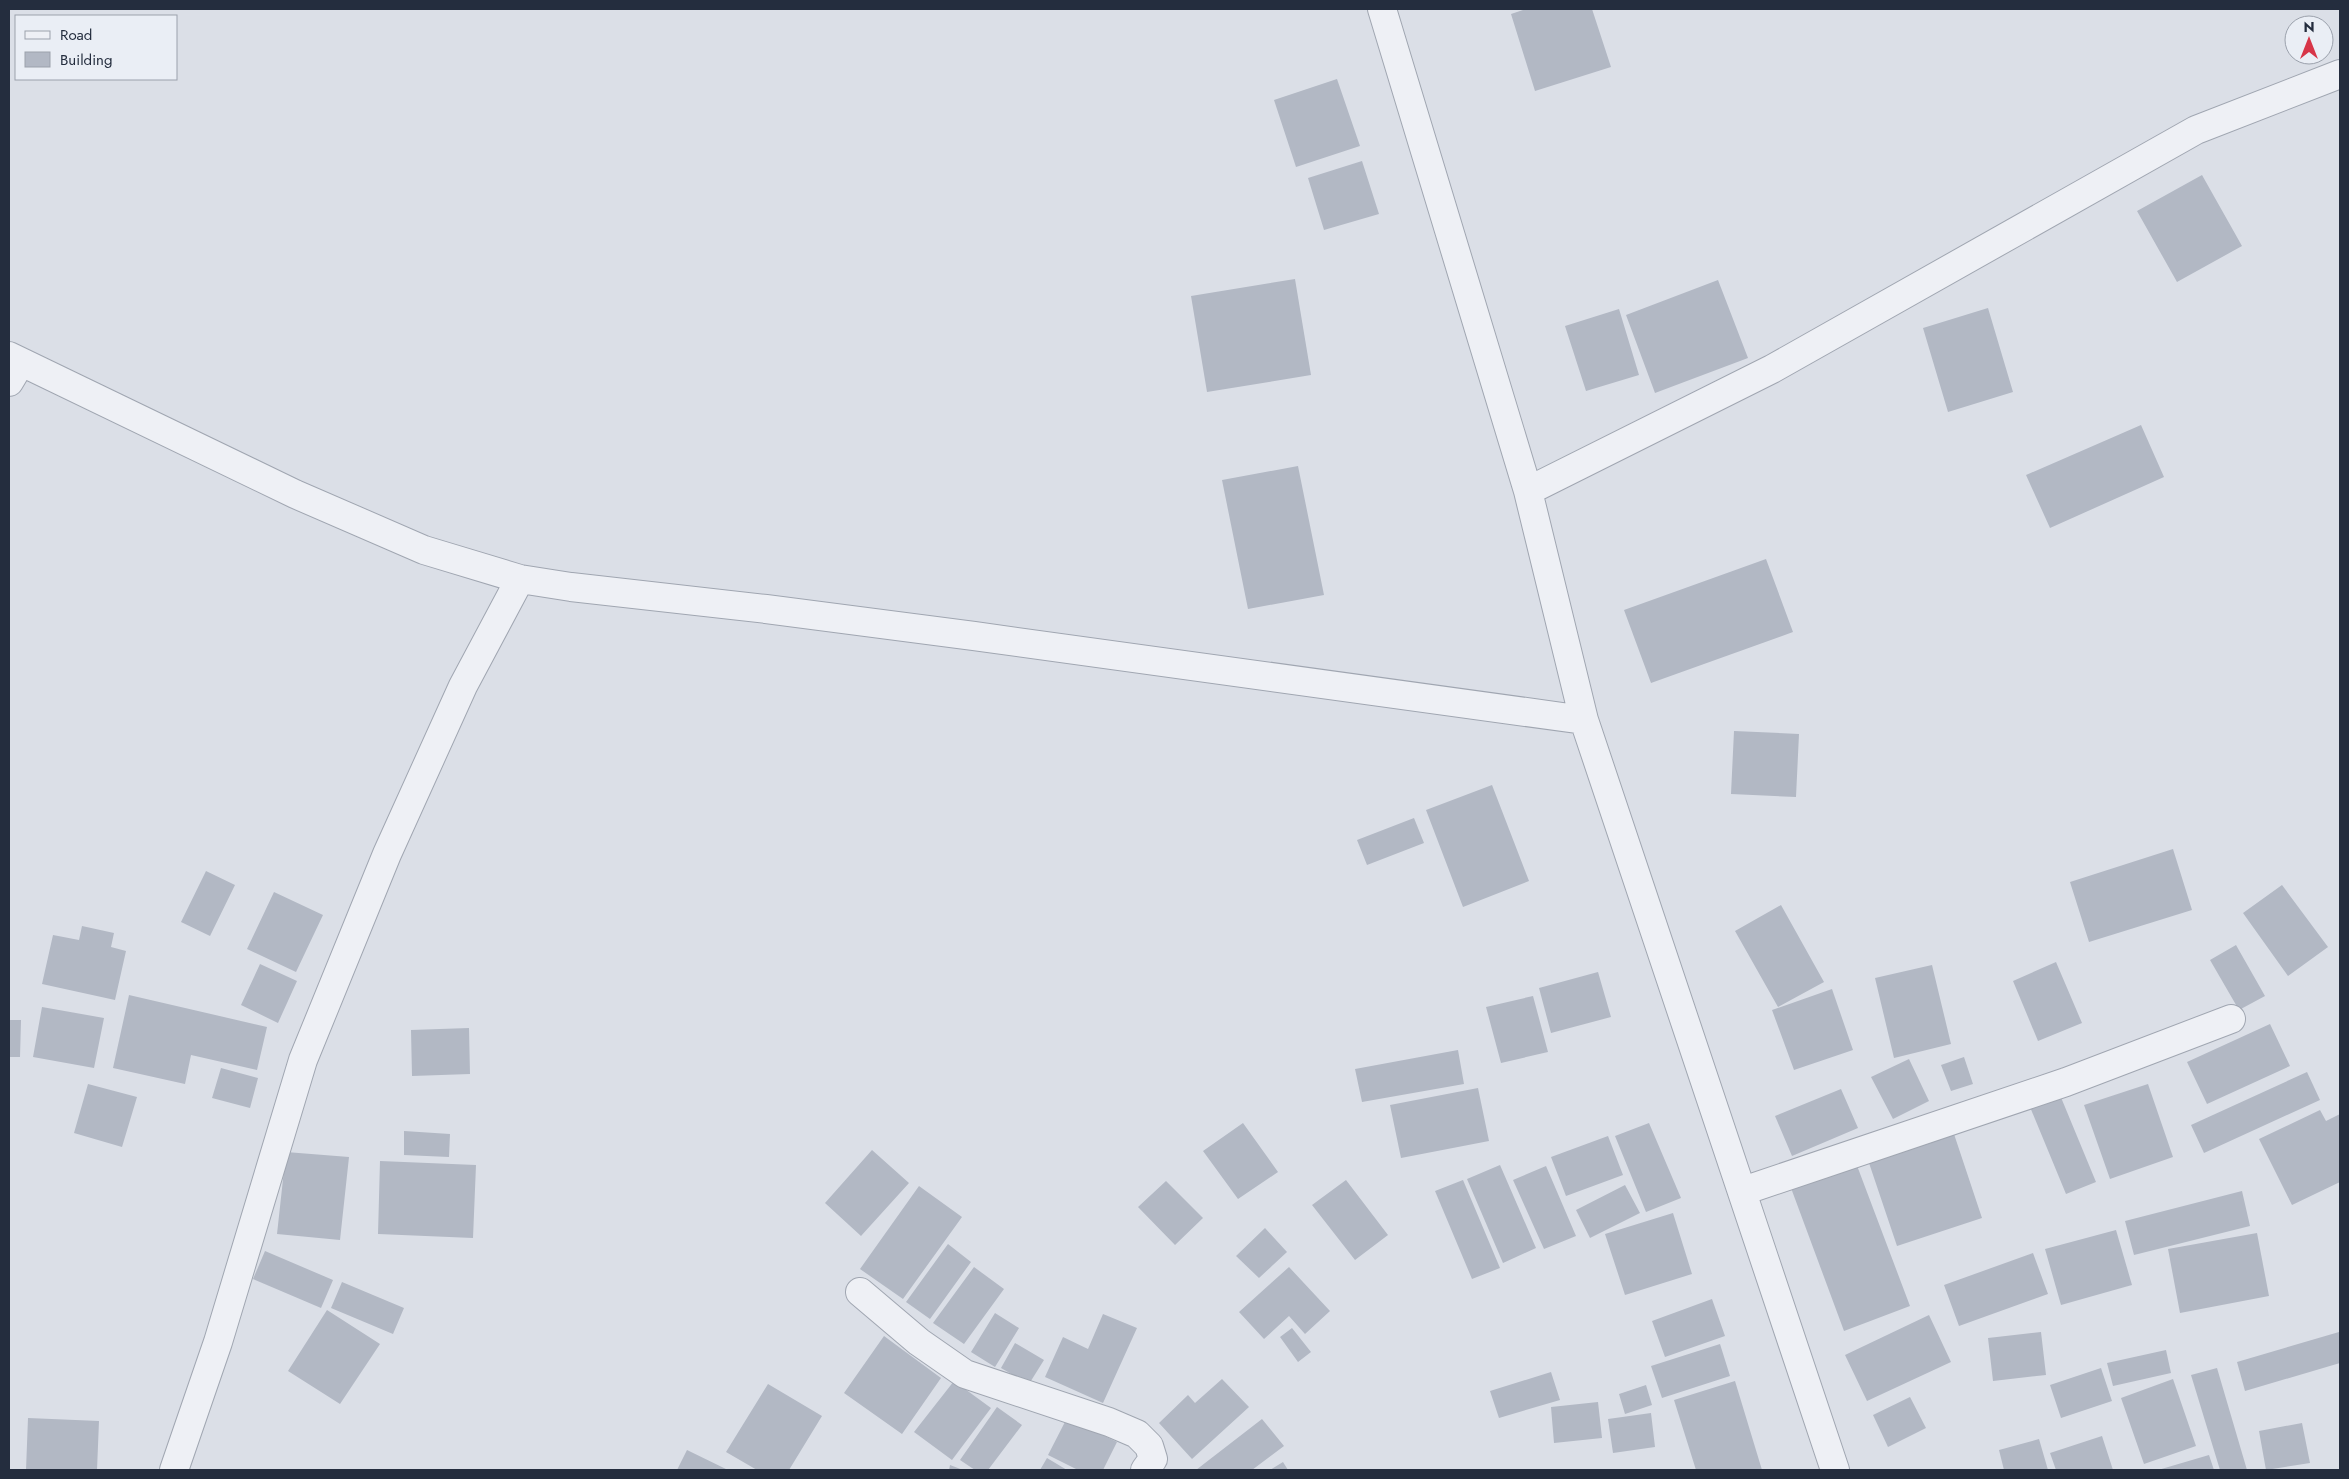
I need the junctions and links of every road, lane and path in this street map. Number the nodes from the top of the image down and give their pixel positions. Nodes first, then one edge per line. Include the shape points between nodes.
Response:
1 (1382, 9) edge
2 (2340, 74) edge
3 (13, 367) edge
4 (1528, 491) junction
5 (520, 579) junction
6 (1584, 720) junction
7 (2231, 1019) dead end
8 (1743, 1191) junction
9 (860, 1292) dead end
10 (174, 1470) edge
11 (1145, 1470) edge
12 (1835, 1470) edge

1 - 4 street
2 - 4 street via 2196,130 1772,369
3 - 5 street via 424,550
4 - 6 street
5 - 6 street via 974,636
5 - 10 street via 464,686 387,854 303,1060 218,1342
6 - 8 street
7 - 8 street via 2066,1082
8 - 12 street
9 - 11 street via 919,1342 965,1374 1137,1434 1149,1446 1153,1459

